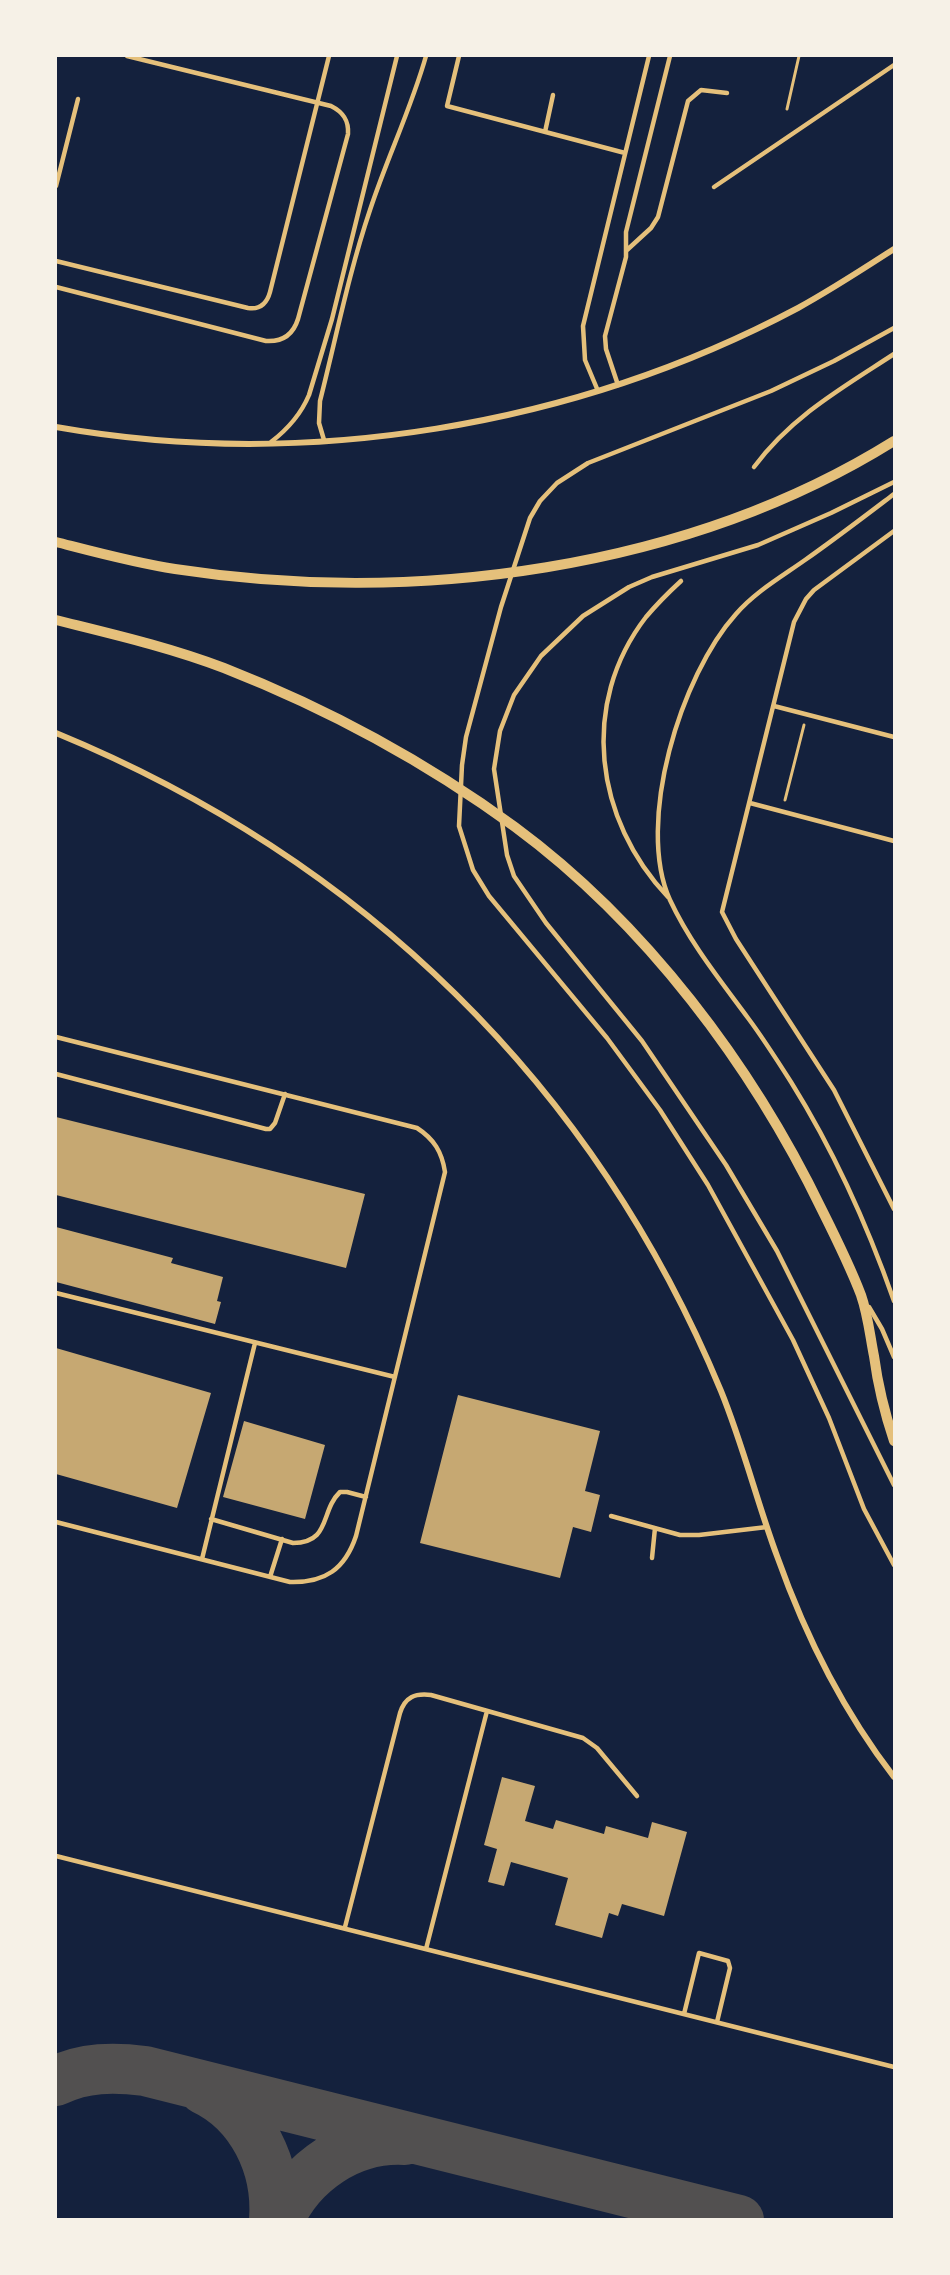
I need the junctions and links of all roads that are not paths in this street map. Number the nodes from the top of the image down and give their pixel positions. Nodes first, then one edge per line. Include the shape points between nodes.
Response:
1 (127, 56) edge
2 (329, 56) edge
3 (397, 56) edge
4 (426, 56) edge
5 (459, 56) edge
6 (649, 56) edge
7 (670, 56) edge
8 (894, 65) edge
9 (727, 93) dead end
10 (553, 95) dead end
11 (78, 99) dead end
12 (317, 102) junction
13 (545, 132) junction
14 (625, 153) junction
15 (56, 186) edge
16 (714, 187) dead end
17 (894, 249) edge
18 (627, 250) junction
19 (56, 261) edge
20 (56, 287) edge
21 (894, 328) edge
22 (894, 354) edge
23 (618, 385) junction
24 (598, 391) junction
25 (56, 427) edge
26 (324, 440) junction
27 (894, 441) edge
28 (271, 442) junction
29 (754, 467) dead end
30 (894, 482) edge
31 (894, 494) edge
32 (894, 531) edge
33 (56, 542) edge
34 (681, 581) dead end
35 (56, 620) edge
36 (774, 706) junction
37 (56, 733) edge
38 (894, 737) edge
39 (750, 803) junction
40 (894, 841) edge
41 (670, 899) junction
42 (56, 1037) edge
43 (56, 1074) edge
44 (285, 1094) junction
45 (894, 1209) edge
46 (56, 1293) edge
47 (861, 1295) junction
48 (894, 1301) edge
49 (255, 1342) junction
50 (894, 1357) edge
51 (395, 1377) junction
52 (894, 1442) edge
53 (894, 1485) edge
54 (366, 1497) junction
55 (611, 1516) dead end
56 (211, 1519) junction
57 (56, 1522) edge
58 (767, 1527) junction
59 (655, 1528) junction
60 (282, 1539) junction
61 (652, 1558) dead end
62 (202, 1559) junction
63 (894, 1566) edge
64 (270, 1577) junction
65 (487, 1712) junction
66 (894, 1777) edge
67 (637, 1796) dead end
68 (56, 1856) edge
69 (345, 1927) junction
70 (426, 1949) junction
71 (684, 2014) junction
72 (717, 2022) junction
73 (894, 2067) edge

1 - 12 lane
2 - 12 lane
3 - 28 lane via 332,319 309,395 290,426
4 - 26 lane via 363,234 320,401 319,423
5 - 13 lane via 447,106
6 - 14 lane
7 - 18 lane via 626,232
8 - 16 lane
9 - 18 lane via 701,90 688,101 658,217
10 - 13 lane
11 - 15 lane
12 - 19 lane via 270,292 261,307 248,308
12 - 20 lane via 343,114 348,134 298,320 288,336 266,341
13 - 14 lane
14 - 24 lane via 583,326 585,360
17 - 23 street via 831,290 762,326
18 - 23 lane via 605,336
21 - 63 lane via 771,391 588,463 548,492 534,509 526,528 466,737 459,826 467,856 489,896 608,1038 714,1195 793,1340 864,1509
22 - 29 lane via 797,419
23 - 24 street
24 - 26 street via 483,420
25 - 28 street via 182,441
26 - 28 street
27 - 33 street via 809,486 654,544 470,578 304,582 238,577 174,569
30 - 53 lane via 758,545 629,587 583,616 542,656 514,695 500,731 494,769 507,855 514,876 546,923 642,1041 726,1165 777,1251
31 - 41 lane via 749,600 724,629 703,663 675,730 661,794 662,873
32 - 36 lane via 806,599 794,622
34 - 41 lane via 646,618 624,654 612,686 604,737 608,788 621,829 637,859
35 - 47 street via 174,651 299,700 441,778 515,828 566,869 658,961 738,1064 806,1175
36 - 38 lane
36 - 39 lane
37 - 58 street via 197,800 296,861 402,945 508,1048 595,1157 652,1248 722,1392
39 - 40 lane
39 - 45 lane via 722,912 834,1090
41 - 48 lane via 716,978 753,1025 807,1110 855,1200
42 - 44 lane
43 - 44 lane via 266,1129 273,1126
44 - 51 lane via 417,1128 437,1146 443,1159 445,1172
46 - 49 lane
47 - 50 lane
47 - 52 street
49 - 51 lane
49 - 56 lane
51 - 54 lane
54 - 60 lane via 340,1492 315,1537 299,1543
54 - 64 lane via 352,1550 332,1572 305,1582
55 - 59 lane
56 - 60 lane
56 - 62 lane
57 - 62 lane
58 - 59 lane via 689,1535
58 - 66 street via 823,1666
59 - 61 lane
60 - 64 lane
62 - 64 lane
65 - 67 lane via 583,1738 597,1748
65 - 69 lane via 423,1694 411,1697 402,1707
65 - 70 lane
68 - 69 lane
69 - 70 lane
70 - 71 lane
71 - 72 lane
71 - 72 lane via 699,1953 722,1958 730,1968
72 - 73 lane

